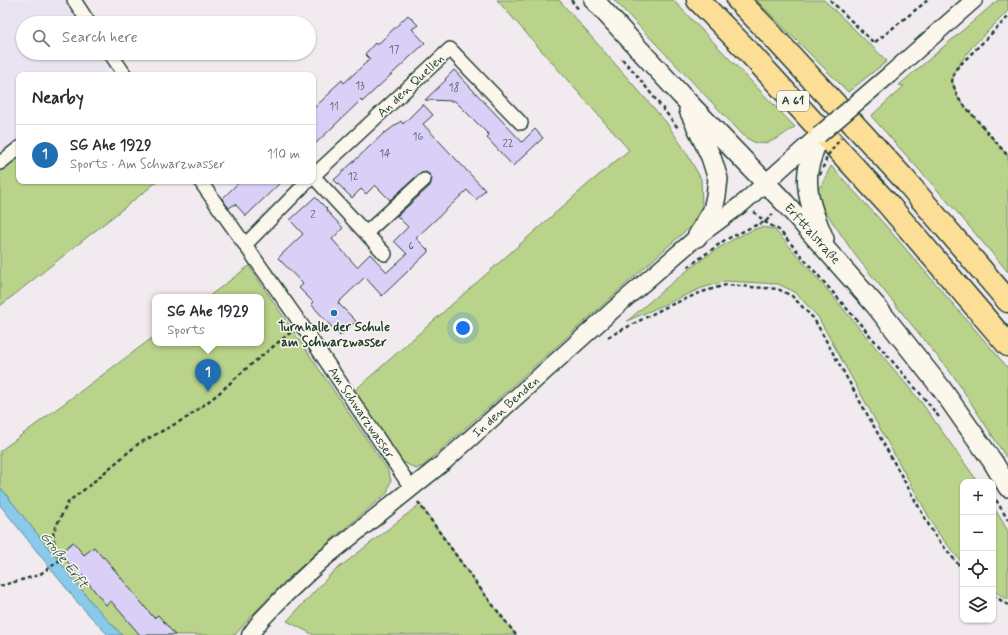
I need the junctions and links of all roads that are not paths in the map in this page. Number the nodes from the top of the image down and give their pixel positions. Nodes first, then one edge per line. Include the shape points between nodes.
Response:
1 (74, 0) edge
2 (698, 0) edge
3 (738, 0) edge
4 (974, 0) edge
5 (587, 6) edge
6 (84, 16) edge
7 (113, 60) edge
8 (119, 72) edge
9 (681, 95) junction
10 (521, 123) dead end
11 (819, 135) junction
12 (16, 150) edge
13 (0, 163) edge
14 (316, 173) edge
15 (316, 179) edge
16 (424, 180) dead end
17 (766, 182) junction
18 (202, 184) edge
19 (305, 184) edge
20 (366, 234) junction
21 (697, 237) junction
22 (245, 246) junction
23 (829, 252) junction
24 (385, 254) dead end
25 (1008, 301) edge
26 (1008, 345) edge
27 (1008, 487) edge
28 (412, 489) junction
29 (250, 635) edge

1 - 6 street
2 - 26 highway, A 61 via 887,203
3 - 25 highway, A 61 via 905,180
4 - 11 street, In den Benden, bridge
5 - 9 main road, Erfttalstraße
7 - 8 street
9 - 17 main road, Erfttalstraße
9 - 21 main road via 711,157 718,179 712,210
10 - 14 street, An den Quellen via 450,49
11 - 17 street, In den Benden
11 - 23 main road via 808,171 808,186 815,217
12 - 13 street
15 - 20 street, An den Quellen
16 - 20 street
17 - 21 street, In den Benden via 743,203
17 - 23 main road, Erfttalstraße
18 - 22 street, Am Schwarzwasser
19 - 22 street
20 - 24 street, An den Quellen
21 - 28 street, In den Benden
22 - 28 street, Am Schwarzwasser
23 - 27 main road, Erfttalstraße via 941,388
28 - 29 street, In den Benden via 321,561 284,596

